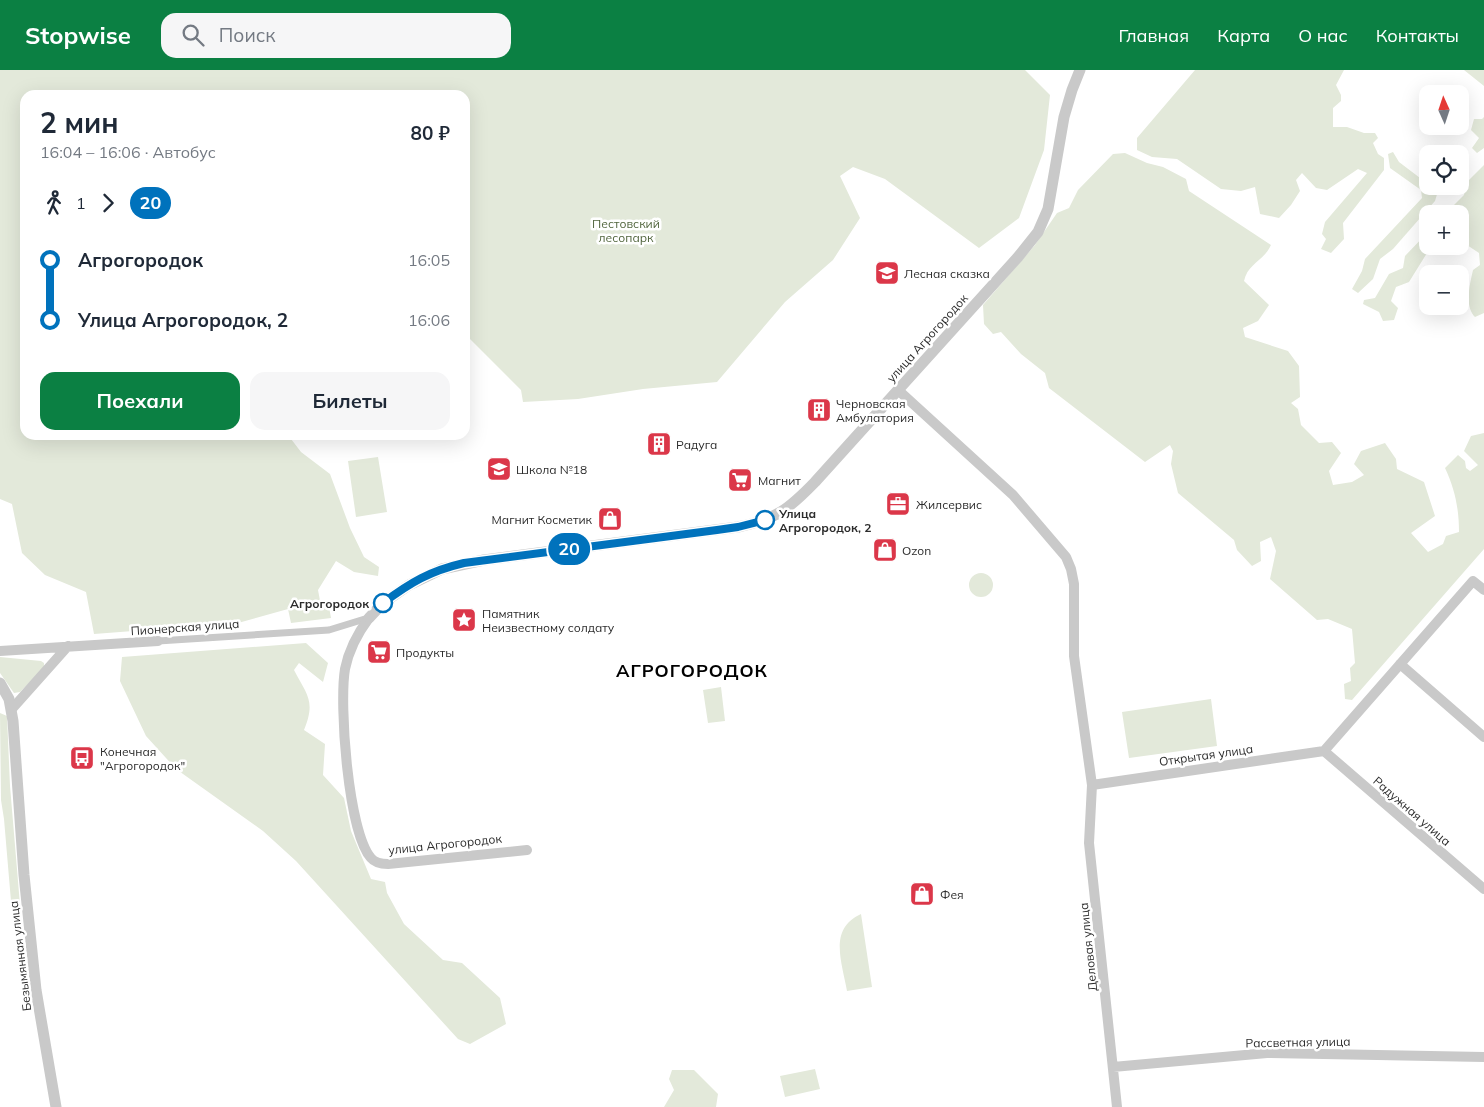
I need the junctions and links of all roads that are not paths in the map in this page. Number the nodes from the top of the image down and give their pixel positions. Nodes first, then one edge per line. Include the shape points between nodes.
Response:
1 (1080, 70) edge
2 (898, 390) junction
3 (1484, 590) edge
4 (369, 618) junction
5 (158, 641) joint
6 (68, 646) junction
7 (0, 651) edge
8 (1400, 664) junction
9 (0, 683) edge
10 (11, 710) junction
11 (1484, 737) edge
12 (1324, 751) junction
13 (1092, 785) junction
14 (527, 850) dead end
15 (1484, 890) edge
16 (1484, 1057) edge
17 (1113, 1067) junction
18 (56, 1107) edge
19 (1117, 1107) edge

1 - 2 street, улица Агрогородок via 1064,117 1048,210 1038,232
2 - 4 street, улица Агрогородок via 800,497 786,510 770,518 738,527 442,568 409,585 383,603
2 - 13 street, Деловая улица via 1013,494 1066,557 1074,584 1074,656
3 - 8 street via 1473,581
4 - 5 street, Пионерская улица via 329,630
4 - 14 street, улица Агрогородок via 350,648 342,707 353,810 365,850 371,859 378,864 388,864
5 - 6 street, Пионерская улица
6 - 7 street, Пионерская улица
6 - 10 street
8 - 11 street
8 - 12 street
9 - 10 street, Безымянная улица
10 - 18 street, Безымянная улица via 36,990
12 - 13 street, Открытая улица
12 - 15 street, Радужная улица
13 - 17 street, Деловая улица via 1089,843
16 - 17 street, Рассветная улица via 1267,1053
17 - 19 street, Деловая улица

